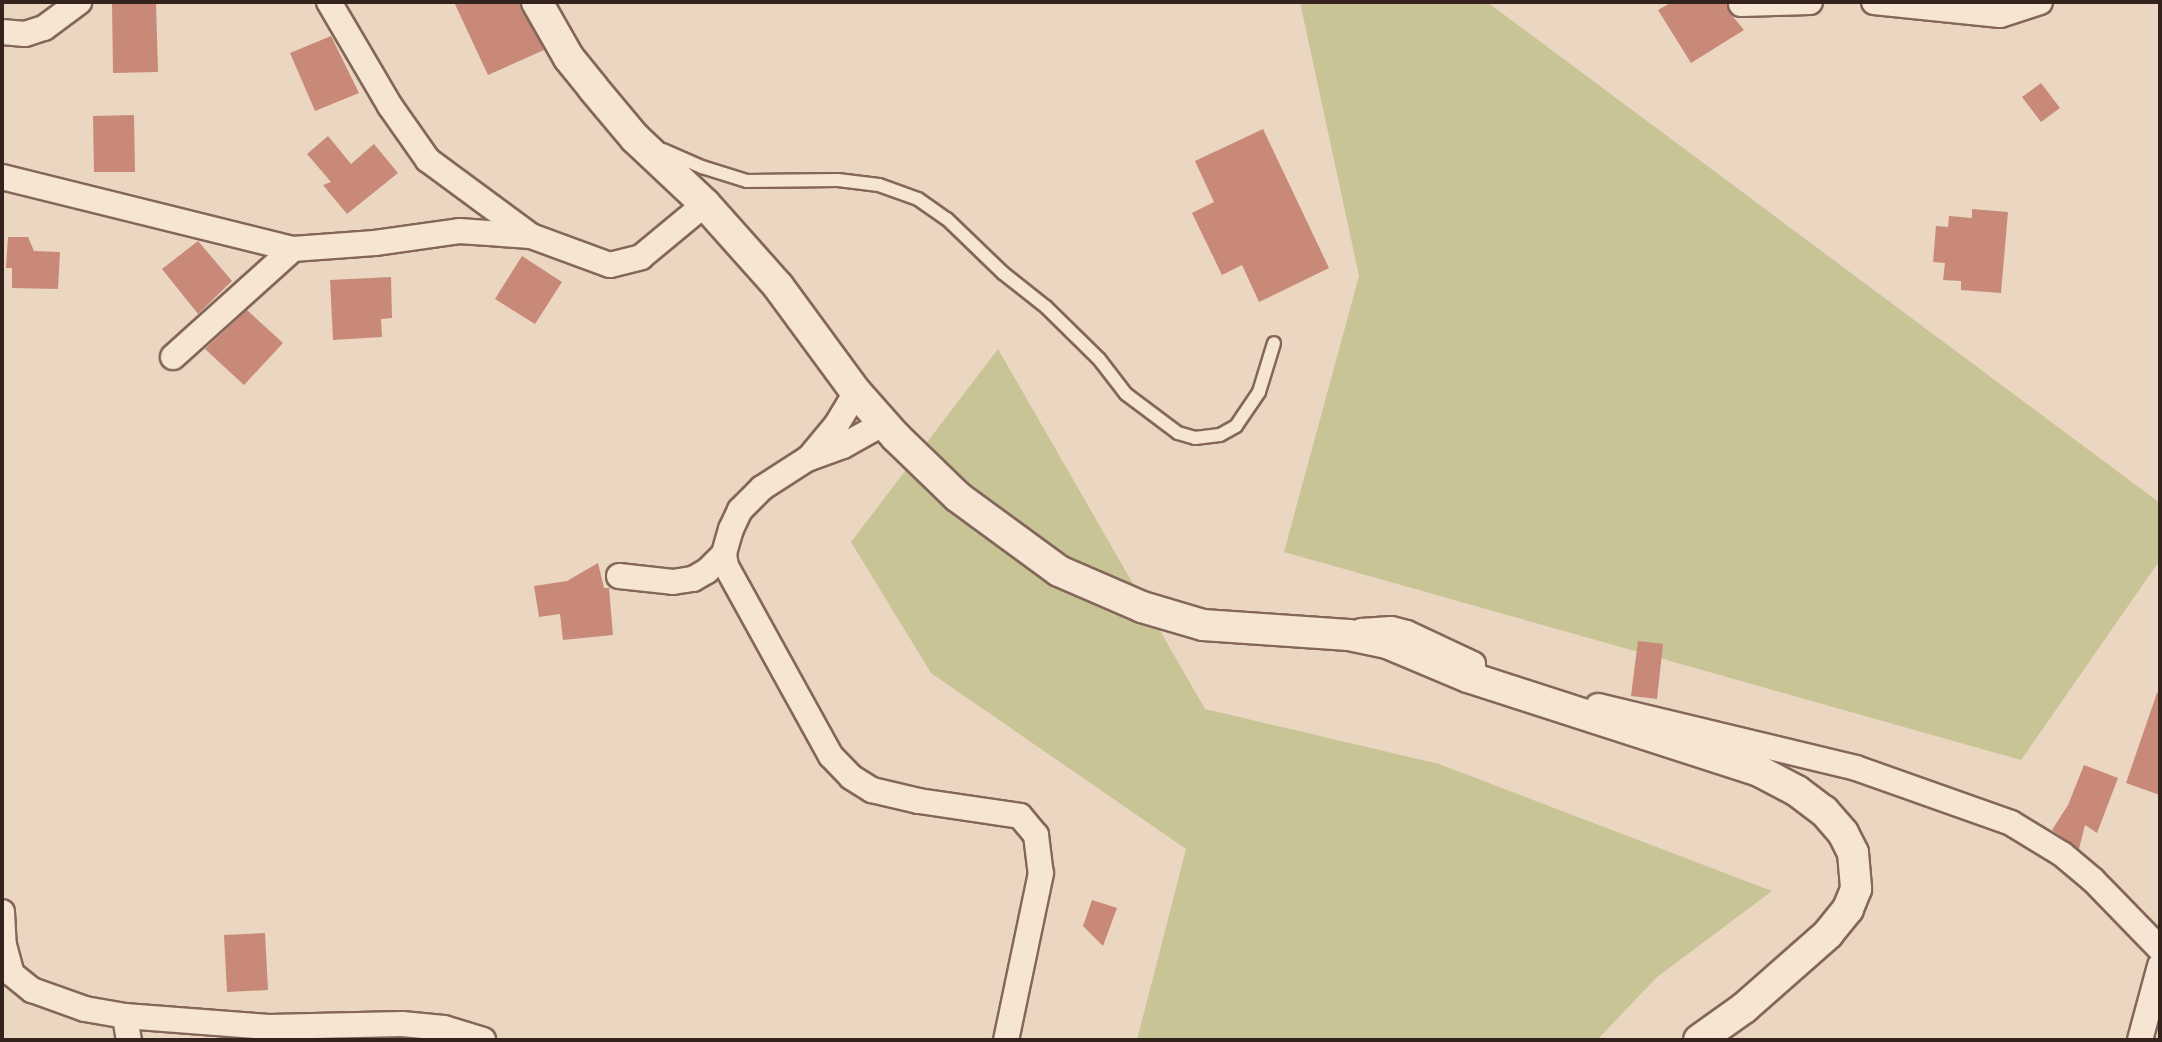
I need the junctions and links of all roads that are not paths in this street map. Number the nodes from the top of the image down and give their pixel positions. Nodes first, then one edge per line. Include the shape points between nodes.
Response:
1 (79, 2) edge
2 (329, 2) edge
3 (537, 2) edge
4 (1810, 2) edge
5 (1874, 2) edge
6 (2040, 2) edge
7 (1741, 4) dead end
8 (2, 32) edge
9 (635, 138) junction
10 (2, 177) edge
11 (705, 204) junction
12 (531, 236) junction
13 (293, 249) junction
14 (1274, 343) dead end
15 (173, 357) dead end
16 (856, 392) junction
17 (884, 423) junction
18 (807, 459) junction
19 (724, 554) junction
20 (619, 576) dead end
21 (1349, 635) junction
22 (2, 912) edge
23 (2160, 949) edge
24 (2160, 966) edge
25 (165, 1018) junction
26 (127, 1028) edge
27 (186, 1040) edge
28 (483, 1040) edge
29 (1006, 1040) edge
30 (1699, 1040) edge
31 (2140, 1040) edge

1 - 8 street via 44,28 25,34
2 - 12 street via 428,160
3 - 9 street via 569,58
4 - 7 street
5 - 6 street via 2000,15
9 - 11 street
9 - 14 lane via 747,181 838,180 879,185 918,199 1046,307 1126,394 1178,433 1195,438 1220,435 1236,426 1259,392
10 - 13 street
11 - 12 street via 660,243 624,264 592,260
11 - 16 street via 778,286
12 - 13 street via 459,231
13 - 15 street
16 - 17 street
16 - 18 street
17 - 18 street
17 - 21 street via 958,497 1059,571 1106,594 1203,625
18 - 19 street via 762,488 740,510
19 - 20 street via 693,579
19 - 29 street via 731,577 815,729 851,777 872,790 919,801 1020,816 1036,835 1041,873
21 - 23 street via 1375,629 1407,633 1555,696 1856,768 2011,823 2093,880
21 - 30 street via 1387,643 1468,677 1759,771 1824,811 1853,853 1856,889 1848,909 1828,934 1744,1008
22 - 26 street via 12,974 22,984
24 - 31 street
25 - 26 street
25 - 27 street
25 - 28 street via 269,1027 402,1024 444,1028

